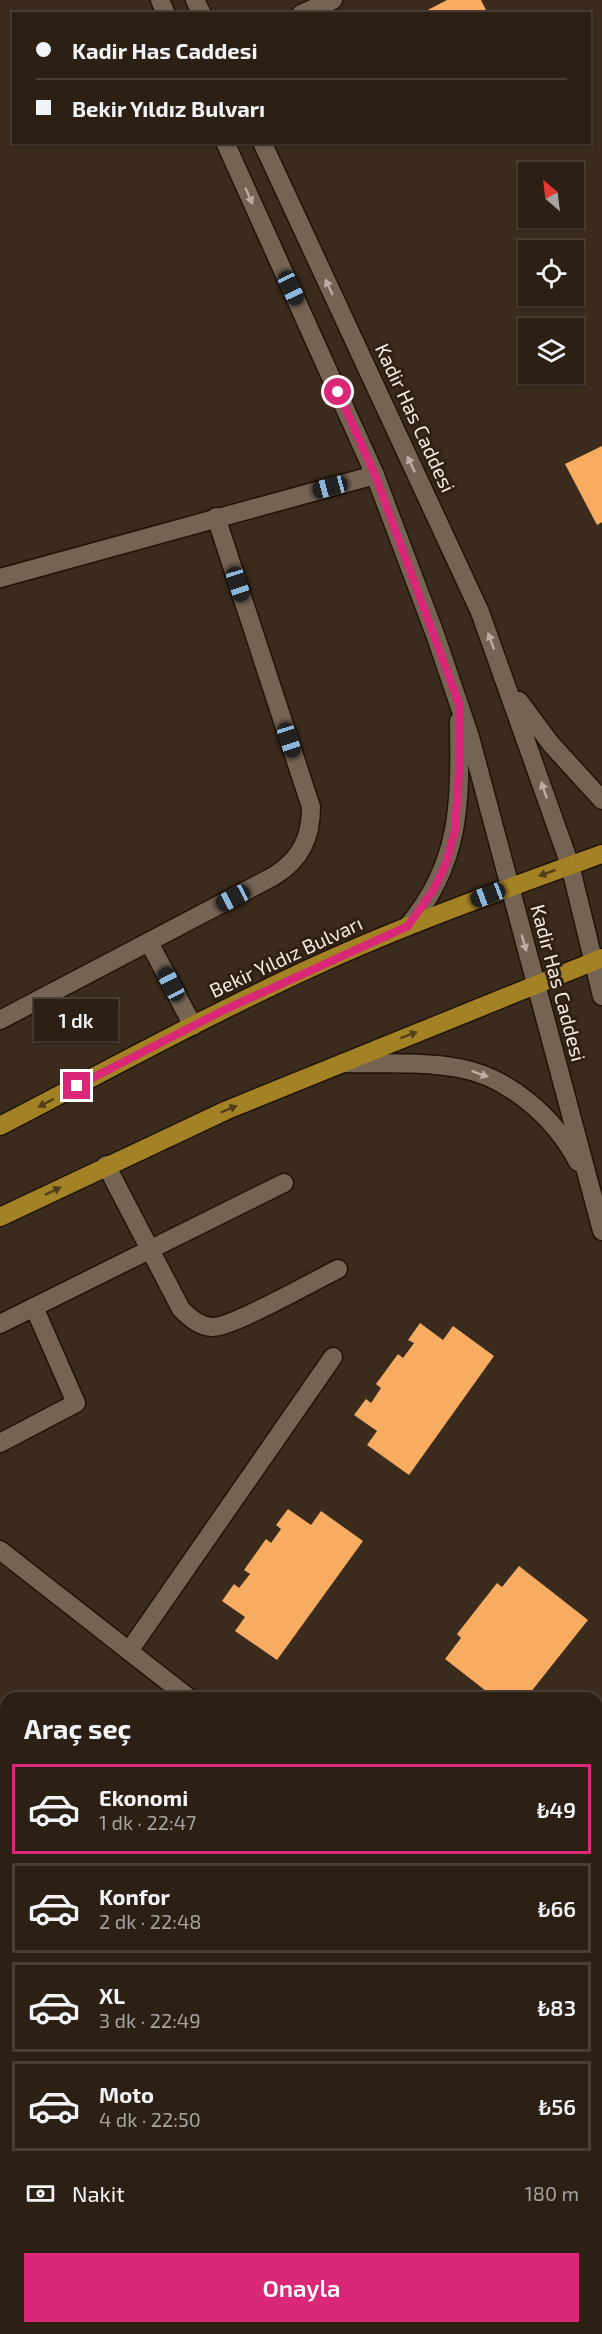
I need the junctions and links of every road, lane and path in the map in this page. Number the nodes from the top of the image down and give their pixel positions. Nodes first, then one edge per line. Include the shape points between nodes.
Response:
1 (333, 0) edge
2 (306, 12) edge
3 (226, 144) edge
4 (263, 144) edge
5 (375, 475) junction
6 (216, 517) junction
7 (0, 578) edge
8 (506, 682) junction
9 (459, 704) junction
10 (602, 800) edge
11 (602, 854) edge
12 (570, 865) junction
13 (508, 887) junction
14 (408, 926) junction
15 (149, 942) junction
16 (598, 959) edge
17 (537, 987) junction
18 (602, 996) edge
19 (0, 1020) edge
20 (193, 1026) junction
21 (339, 1063) junction
22 (0, 1126) edge
23 (106, 1165) junction
24 (284, 1183) dead end
25 (589, 1183) junction
26 (0, 1217) edge
27 (602, 1231) edge
28 (150, 1249) junction
29 (338, 1269) dead end
30 (34, 1307) junction
31 (0, 1324) edge
32 (333, 1357) dead end
33 (0, 1443) edge
34 (0, 1550) edge
35 (129, 1651) junction
36 (181, 1692) edge

1 - 2 street
3 -> 5 street
8 -> 4 street, Kadir Has Caddesi via 480,612
5 - 6 street
5 - 9 street, Kadir Has Caddesi
6 - 7 street
6 - 15 street via 311,807 311,826 306,843 287,868
8 - 10 street via 550,744
12 -> 8 street, Kadir Has Caddesi
9 - 13 street, Kadir Has Caddesi
9 - 14 street via 455,830 434,889
11 - 12 main road, Bekir Yıldız Bulvarı
12 -> 13 main road, Bekir Yıldız Bulvarı
12 - 16 street, Kadir Has Caddesi
13 - 14 main road, Bekir Yıldız Bulvarı
13 -> 17 street, Kadir Has Caddesi
14 - 20 main road, Bekir Yıldız Bulvarı
15 - 19 street
15 - 20 street
16 - 17 main road
16 - 18 street, Kadir Has Caddesi
21 -> 17 main road
17 - 25 street, Kadir Has Caddesi
20 -> 22 main road, Bekir Yıldız Bulvarı
23 -> 21 main road
21 -> 25 street via 439,1065 499,1082 551,1124 573,1152
26 -> 23 main road
23 - 28 street
24 - 28 street
25 - 27 street, Kadir Has Caddesi
28 - 29 street via 181,1309 191,1319 213,1327 234,1321
28 - 30 street
30 - 31 street
30 - 33 street via 76,1403
32 - 35 street
34 - 35 street
35 - 36 street

